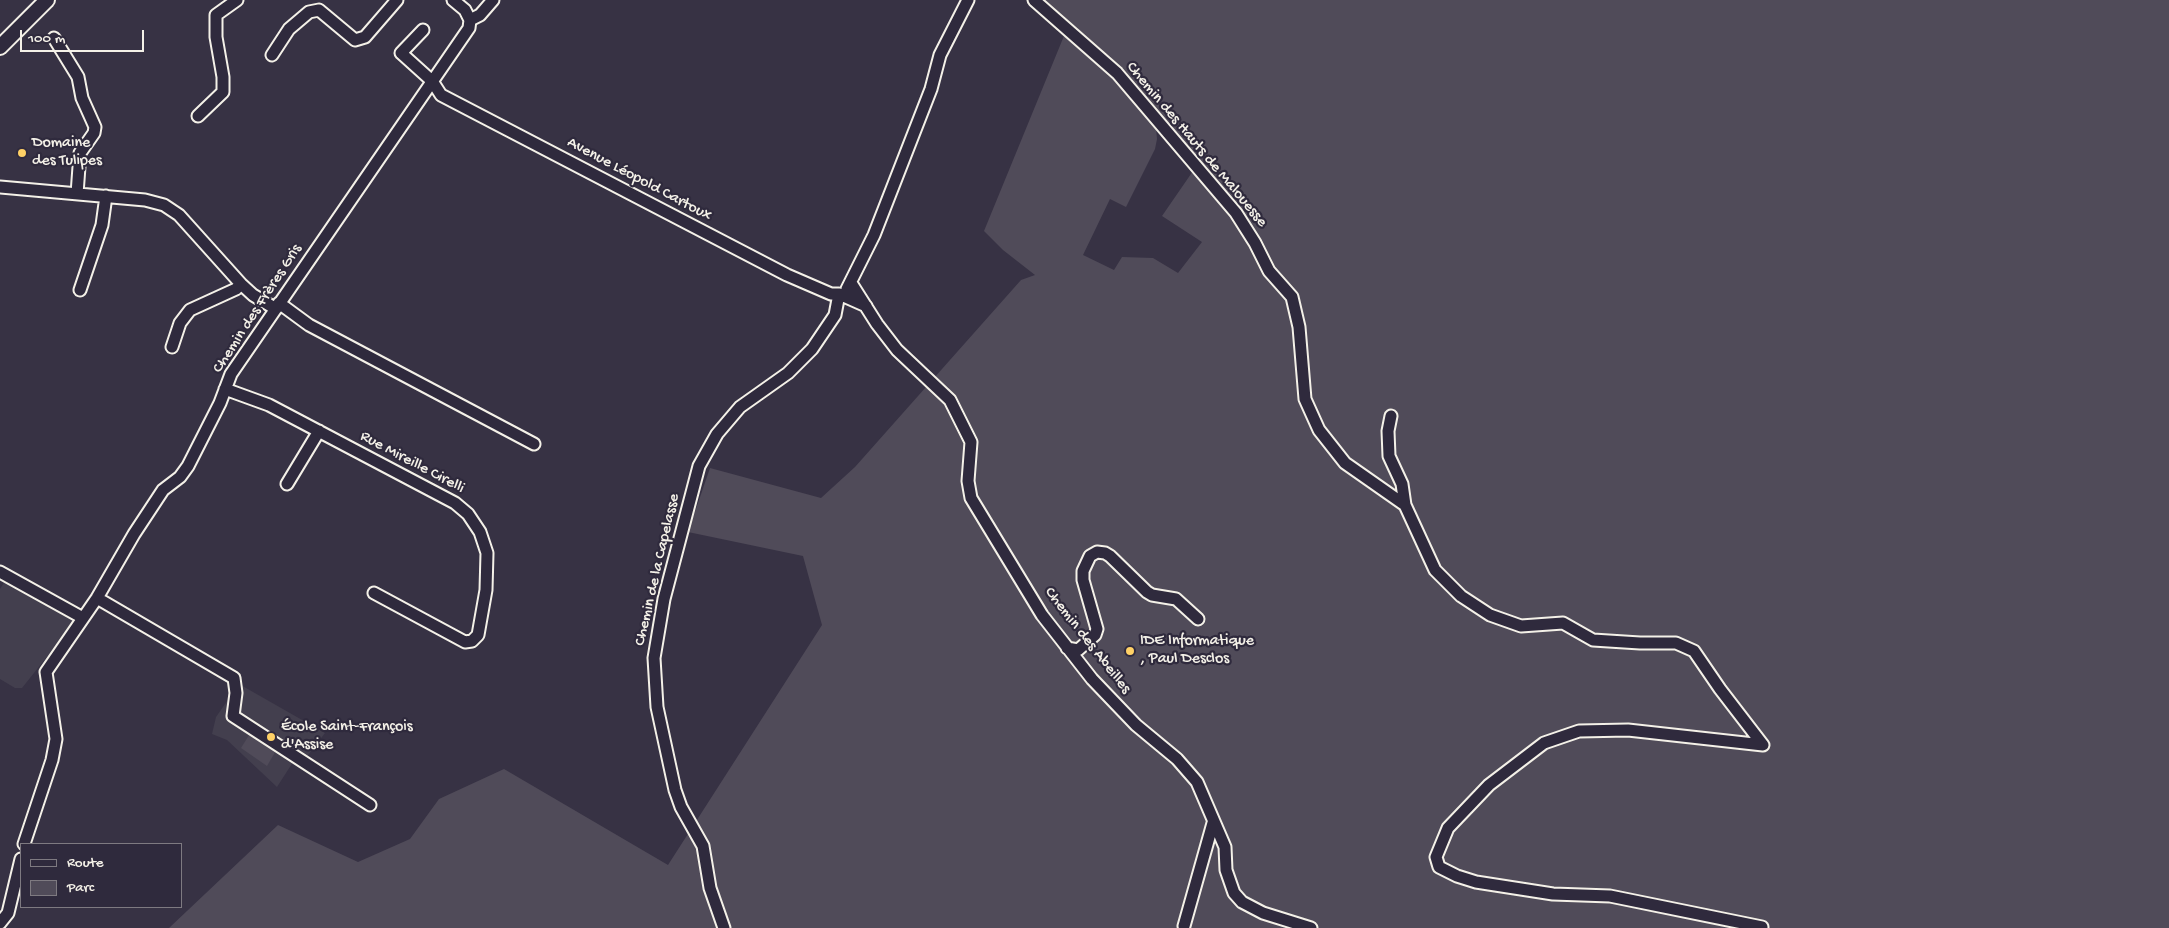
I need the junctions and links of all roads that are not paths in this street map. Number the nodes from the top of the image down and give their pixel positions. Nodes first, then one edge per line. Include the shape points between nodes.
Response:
1 (47, 0) edge
2 (237, 0) edge
3 (397, 0) edge
4 (453, 0) edge
5 (493, 0) edge
6 (968, 0) edge
7 (1034, 0) edge
8 (470, 20) junction
9 (423, 30) dead end
10 (54, 38) dead end
11 (0, 46) edge
12 (272, 55) dead end
13 (432, 81) junction
14 (198, 116) dead end
15 (0, 186) edge
16 (77, 194) junction
17 (106, 196) junction
18 (851, 283) junction
19 (241, 284) junction
20 (80, 290) dead end
21 (839, 294) junction
22 (278, 306) junction
23 (866, 306) junction
24 (172, 347) dead end
25 (225, 389) junction
26 (1391, 416) dead end
27 (318, 432) junction
28 (534, 444) dead end
29 (287, 484) dead end
30 (1405, 505) junction
31 (0, 572) edge
32 (374, 593) dead end
33 (96, 598) junction
34 (83, 618) junction
35 (1198, 619) dead end
36 (1068, 648) junction
37 (370, 805) dead end
38 (1214, 823) junction
39 (24, 843) edge
40 (20, 863) edge
41 (0, 923) edge
42 (1184, 926) dead end
43 (1762, 927) edge
44 (724, 928) edge
45 (1311, 928) edge

1 - 11 main road
2 - 14 street via 216,15 222,92
3 - 12 street via 365,37 355,40 320,10 309,12 289,29
4 - 8 street via 465,10
5 - 8 street via 480,16
6 - 18 street via 940,54 931,89 874,235
7 - 30 street, Chemin des Hauts de Malouesse via 1117,73 1236,214 1256,243 1269,271 1292,297 1299,327 1305,399 1319,430 1345,462
8 - 13 street, Chemin des Frères Gris via 469,28
9 - 13 street, Avenue Léopold Cartoux via 402,53
10 - 16 street via 78,77 82,98 94,127 94,133 80,152
13 - 21 street, Avenue Léopold Cartoux via 442,95 787,276 831,294
13 - 22 street, Chemin des Frères Gris
15 - 16 street
16 - 17 street
17 - 19 street via 164,205 179,215
17 - 20 street via 102,225
18 - 21 street
18 - 23 street, Chemin des Abeilles
19 - 22 street via 254,295
19 - 24 street via 190,310 180,323
21 - 23 street
21 - 44 street, Chemin de la Capelasse via 835,315 812,349 788,373 740,407 717,434 699,466 664,599 654,658 657,707 675,790 703,846 710,888
22 - 25 street, Chemin des Frères Gris via 230,374
22 - 28 street
23 - 36 street, Chemin des Abeilles via 897,350 950,400 971,442 968,481 971,498 1042,615
25 - 27 street, Rue Mireille Cirelli via 269,405
25 - 33 street, Chemin des Frères Gris via 188,466 163,490
26 - 30 street via 1389,456 1402,484
27 - 29 street
27 - 32 street, Rue Mireille Cirelli via 455,504 468,514 480,532 487,553 486,590 478,636 472,641 465,642
30 - 43 street, Chemin des Hauts de Malouesse via 1435,570 1461,596 1490,615 1521,626 1563,623 1592,640 1676,643 1694,651 1763,745 1628,730 1579,731 1544,743 1489,785 1448,828 1436,857 1439,867 1476,882 1553,894 1610,896
31 - 34 street
33 - 34 street, Chemin des Frères Gris
33 - 37 street via 234,678 233,716
34 - 39 street, Chemin des Frères Gris via 46,672 56,739
35 - 36 street via 1176,599 1147,592 1110,556 1097,552 1090,556 1083,571 1083,580 1097,629 1095,635 1078,650
36 - 38 street, Chemin des Abeilles via 1092,679 1136,725 1177,759 1197,782
38 - 42 street
38 - 45 street, Chemin des Abeilles via 1225,847 1228,880 1242,902 1263,913
40 - 41 street via 8,913

